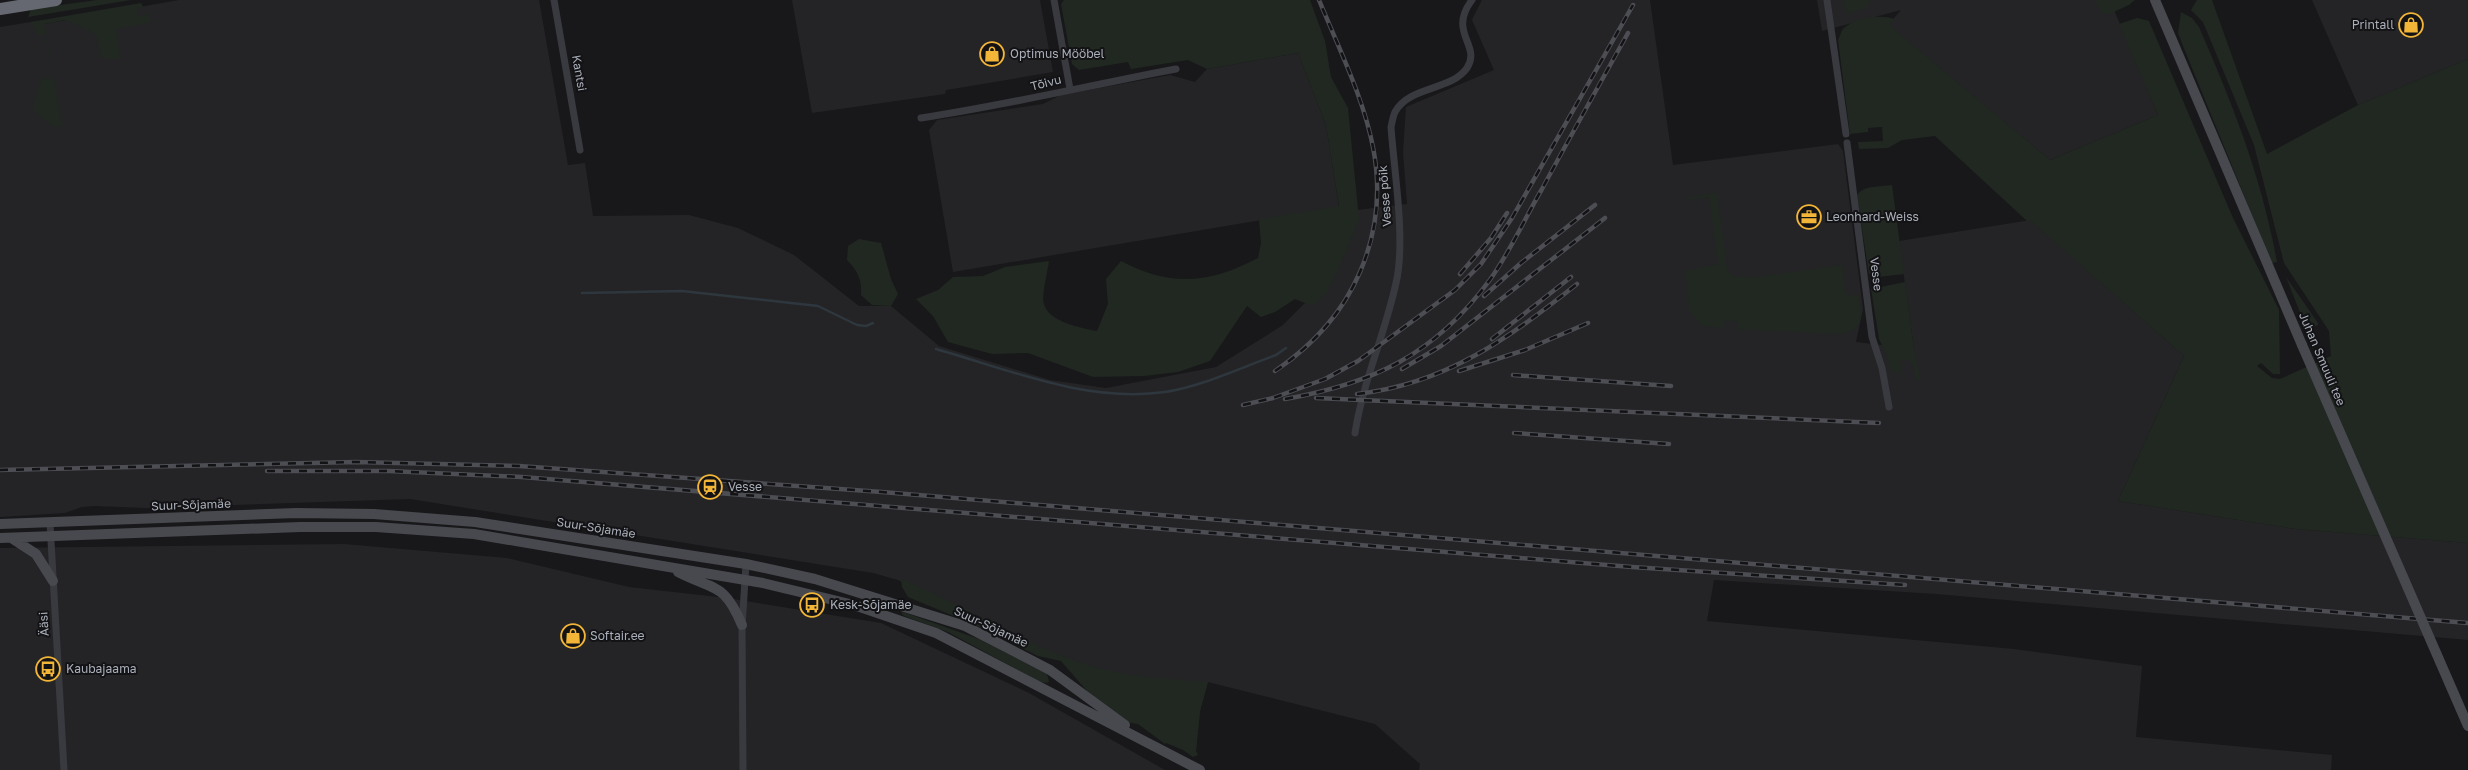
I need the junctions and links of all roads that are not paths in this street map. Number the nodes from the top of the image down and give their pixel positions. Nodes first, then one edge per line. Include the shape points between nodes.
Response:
1 (56, 0) edge
2 (554, 0) edge
3 (1054, 0) edge
4 (1472, 0) edge
5 (1827, 0) edge
6 (2155, 0) edge
7 (0, 9) edge
8 (1176, 69) dead end
9 (1070, 89) junction
10 (921, 118) dead end
11 (1846, 134) dead end
12 (1847, 143) dead end
13 (580, 150) dead end
14 (1889, 407) dead end
15 (1355, 433) dead end
16 (50, 523) junction
17 (0, 524) edge
18 (51, 537) junction
19 (5, 538) edge
20 (746, 564) junction
21 (668, 567) junction
22 (745, 580) junction
23 (53, 581) junction
24 (742, 625) junction
25 (1062, 678) junction
26 (1054, 695) junction
27 (2468, 726) edge
28 (1146, 741) junction
29 (64, 770) edge
30 (743, 770) edge
31 (1200, 770) edge

1 - 7 highway
2 - 13 street, Kantsi
3 - 9 street
4 - 15 street, Vesse põik via 1464,10 1462,25 1472,51 1468,67 1460,76 1406,100 1395,112 1391,127 1400,249 1397,282 1360,399
5 - 11 street
6 - 27 main road, Juhan Smuuli tee, bridge
8 - 9 street, Tõivu
9 - 10 street, Tõivu via 1006,105
12 - 14 street, Vesse via 1872,337
16 - 17 main road, Suur-Sõjamäe
16 - 18 street, Ääsi
16 - 20 main road, Suur-Sõjamäe via 374,514 475,522
18 - 19 main road, Suur-Sõjamäe
18 - 21 main road, Suur-Sõjamäe via 376,527 474,534
18 - 23 street, Ääsi
19 - 23 main road via 22,543 36,554
20 - 22 street
20 - 25 main road, Suur-Sõjamäe via 815,579 965,626
21 - 22 main road, Suur-Sõjamäe
21 - 24 main road via 726,595
22 - 24 street
22 - 26 main road, Suur-Sõjamäe via 844,602 936,633
23 - 29 street, Ääsi
24 - 30 street
25 - 26 main road
25 - 28 main road, Suur-Sõjamäe
26 - 28 main road, Suur-Sõjamäe
28 - 31 main road, Suur-Sõjamäe

